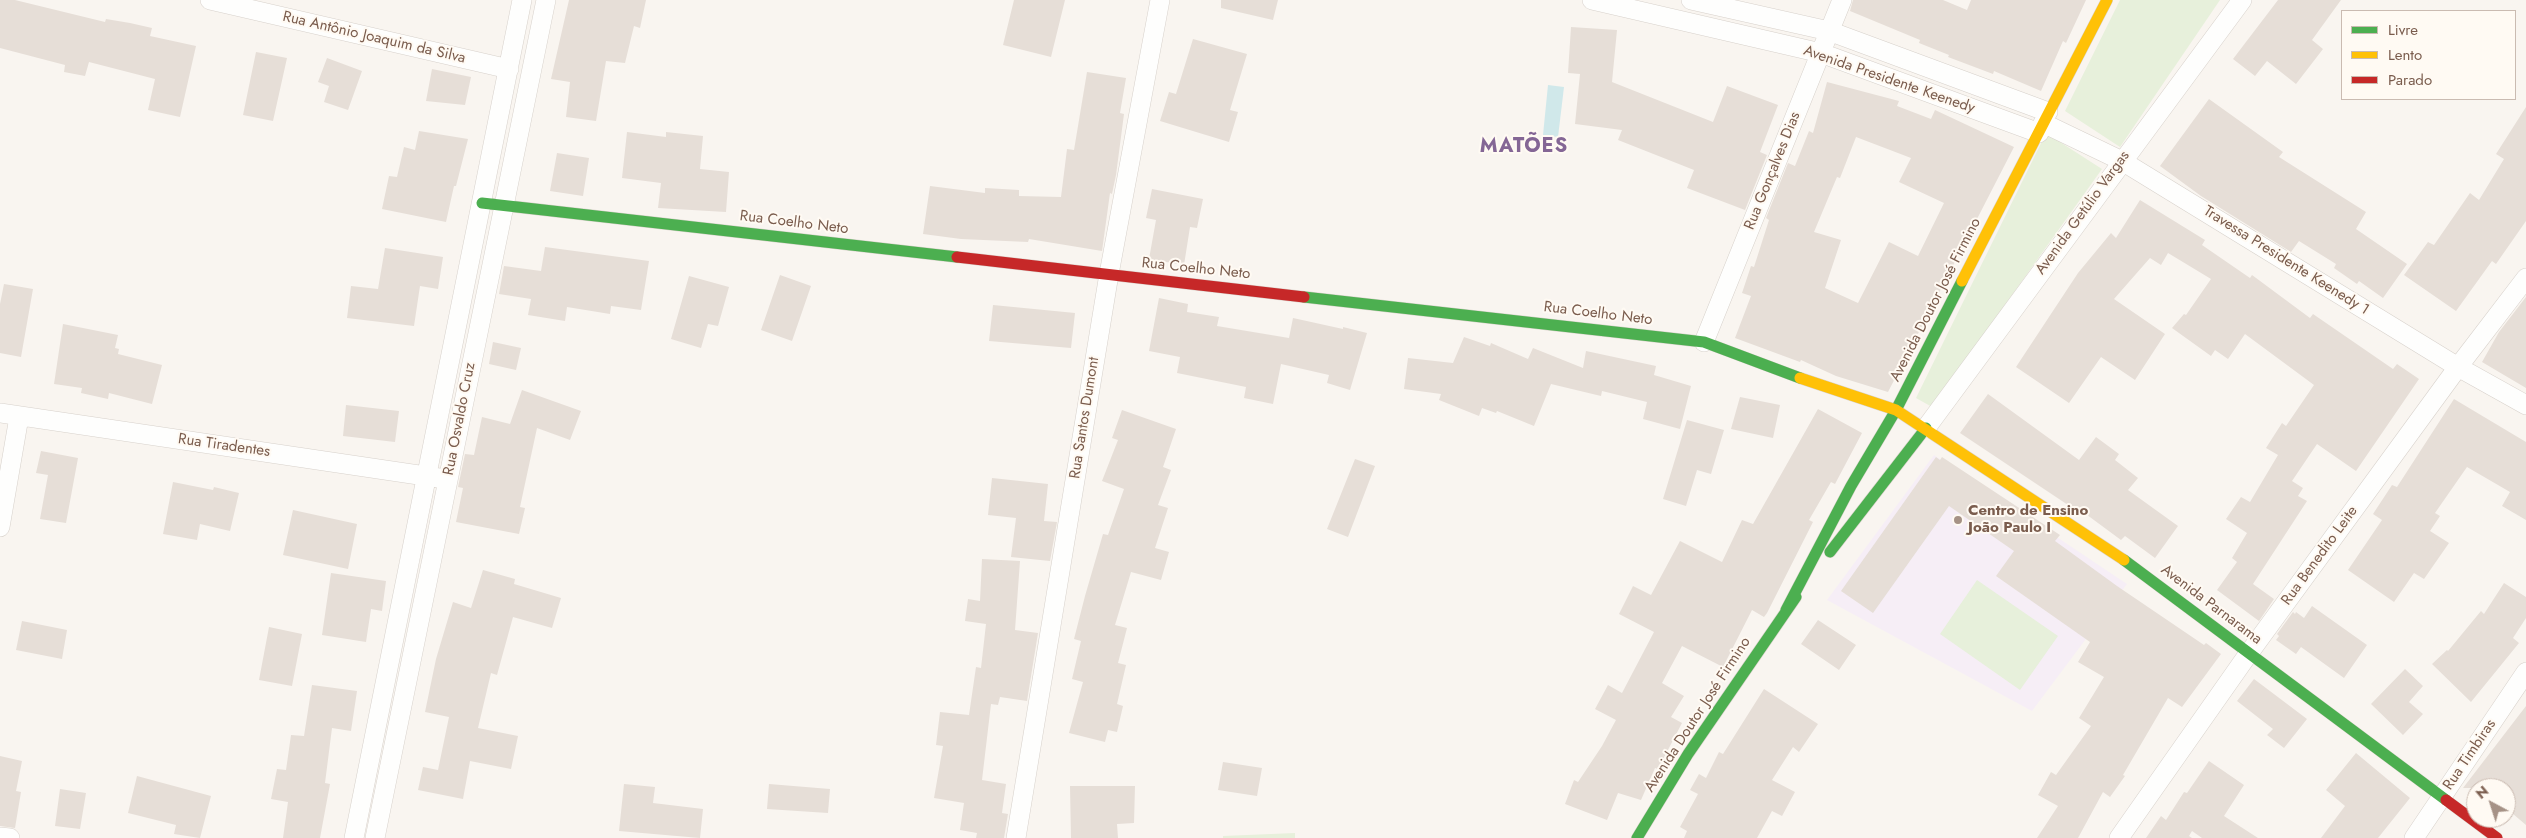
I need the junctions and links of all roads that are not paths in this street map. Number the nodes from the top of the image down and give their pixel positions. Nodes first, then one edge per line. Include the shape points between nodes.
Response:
1 (210, 0) edge
2 (522, 0) edge
3 (546, 0) edge
4 (1160, 0) edge
5 (1592, 0) edge
6 (1691, 0) edge
7 (1842, 0) edge
8 (2107, 0) edge
9 (2242, 0) edge
10 (1829, 31) junction
11 (1821, 53) junction
12 (509, 69) junction
13 (2043, 123) junction
14 (2122, 160) junction
15 (482, 203) junction
16 (504, 204) junction
17 (1109, 274) junction
18 (2526, 278) edge
19 (1704, 342) junction
20 (2458, 367) junction
21 (2526, 405) edge
22 (1896, 410) junction
23 (0, 413) edge
24 (19, 417) junction
25 (1926, 428) junction
26 (427, 475) junction
27 (448, 481) junction
28 (0, 527) edge
29 (1786, 610) junction
30 (2249, 653) junction
31 (2526, 672) edge
32 (2442, 796) junction
33 (0, 837) edge
34 (10, 838) edge
35 (354, 838) edge
36 (375, 838) edge
37 (1016, 838) edge
38 (1637, 838) edge
39 (2120, 838) edge
40 (2414, 838) edge
41 (2497, 838) edge

1 - 12 street, Rua Antônio Joaquim da Silva
2 - 12 street, Rua Osvaldo Cruz
3 - 16 street, Rua Osvaldo Cruz
4 - 17 street, Rua Santos Dumont
5 - 11 street, Avenida Presidente Keenedy
6 - 10 street, Avenida Presidente Keenedy
7 - 10 street, Rua Gonçalves Dias
8 - 13 street, Avenida Doutor José Firmino
9 - 14 street, Avenida Getúlio Vargas
10 - 11 street, Rua Gonçalves Dias
10 - 13 street, Avenida Presidente Keenedy
11 - 13 street, Avenida Presidente Keenedy
11 - 19 street, Rua Gonçalves Dias
12 - 15 street, Rua Osvaldo Cruz
13 - 14 street, Travessa Presidente Keenedy 1
13 - 22 street, Avenida Doutor José Firmino
14 - 20 street, Travessa Presidente Keenedy 1
14 - 25 street, Avenida Getúlio Vargas
15 - 16 street, Rua Coelho Neto
15 - 26 street, Rua Osvaldo Cruz
16 - 17 street, Rua Coelho Neto
16 - 27 street, Rua Osvaldo Cruz
17 - 19 street, Rua Coelho Neto
17 - 37 street, Rua Santos Dumont
18 - 20 street, Rua Benedito Leite
19 - 22 street, Rua Coelho Neto via 1830,390
20 - 21 street, Travessa Presidente Keenedy 1
20 - 30 street, Rua Benedito Leite
22 - 25 street, Avenida Parnarama
22 - 29 street, Avenida Doutor José Firmino via 1851,486
23 - 24 street, Rua Tiradentes
24 - 26 street, Rua Tiradentes
24 - 28 street
25 - 29 street, Avenida Doutor José Firmino
25 - 30 street, Avenida Parnarama via 2144,573
26 - 27 street, Rua Tiradentes
26 - 35 street, Rua Osvaldo Cruz
27 - 36 street, Rua Osvaldo Cruz
29 - 38 street, Avenida Doutor José Firmino via 1688,754
30 - 32 street, Avenida Parnarama
30 - 39 street, Rua Benedito Leite
31 - 32 street, Rua Timbiras
32 - 40 street, Rua Timbiras
32 - 41 street, Avenida Parnarama
33 - 34 street

